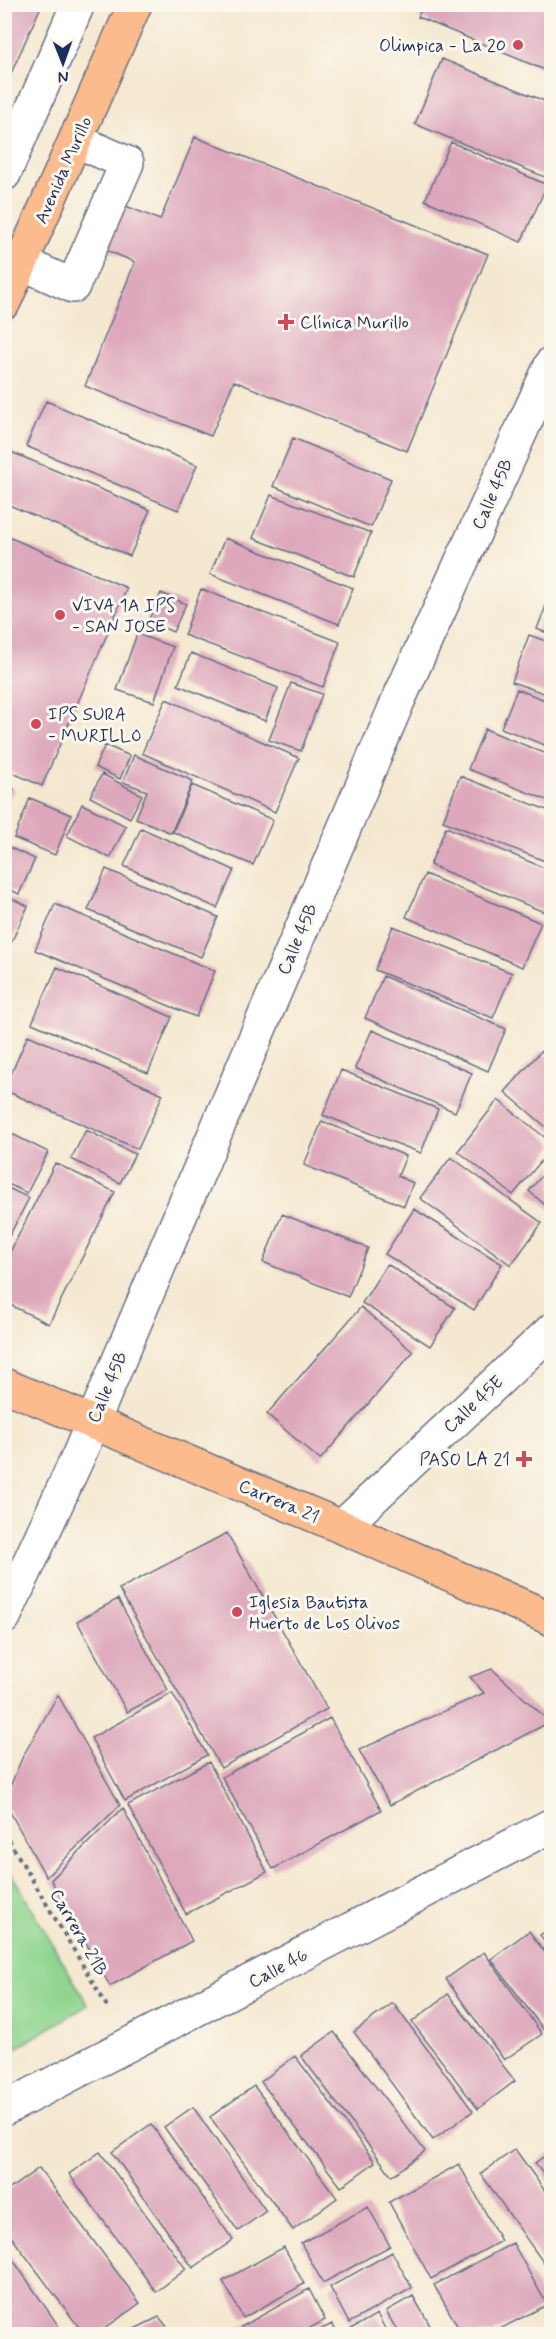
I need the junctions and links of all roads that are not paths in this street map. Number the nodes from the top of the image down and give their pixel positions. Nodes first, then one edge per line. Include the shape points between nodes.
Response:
1 (78, 4) edge
2 (135, 4) edge
3 (76, 141) junction
4 (4, 174) edge
5 (21, 263) junction
6 (4, 302) edge
7 (552, 363) edge
8 (552, 1330) edge
9 (4, 1385) edge
10 (92, 1422) junction
11 (342, 1527) junction
12 (4, 1617) edge
13 (552, 1619) edge
14 (552, 1825) edge
15 (4, 2109) edge

1 - 4 street
2 - 3 main road, Avenida Murillo
3 - 5 main road, Avenida Murillo
3 - 5 street via 127,163 73,286
5 - 6 main road, Avenida Murillo
7 - 10 street, Calle 45B via 398,701
8 - 11 street, Calle 45E
9 - 10 main road, Carrera 21
10 - 11 main road, Carrera 21
10 - 12 street, Calle 45B
11 - 13 main road, Carrera 21
14 - 15 street, Calle 46

